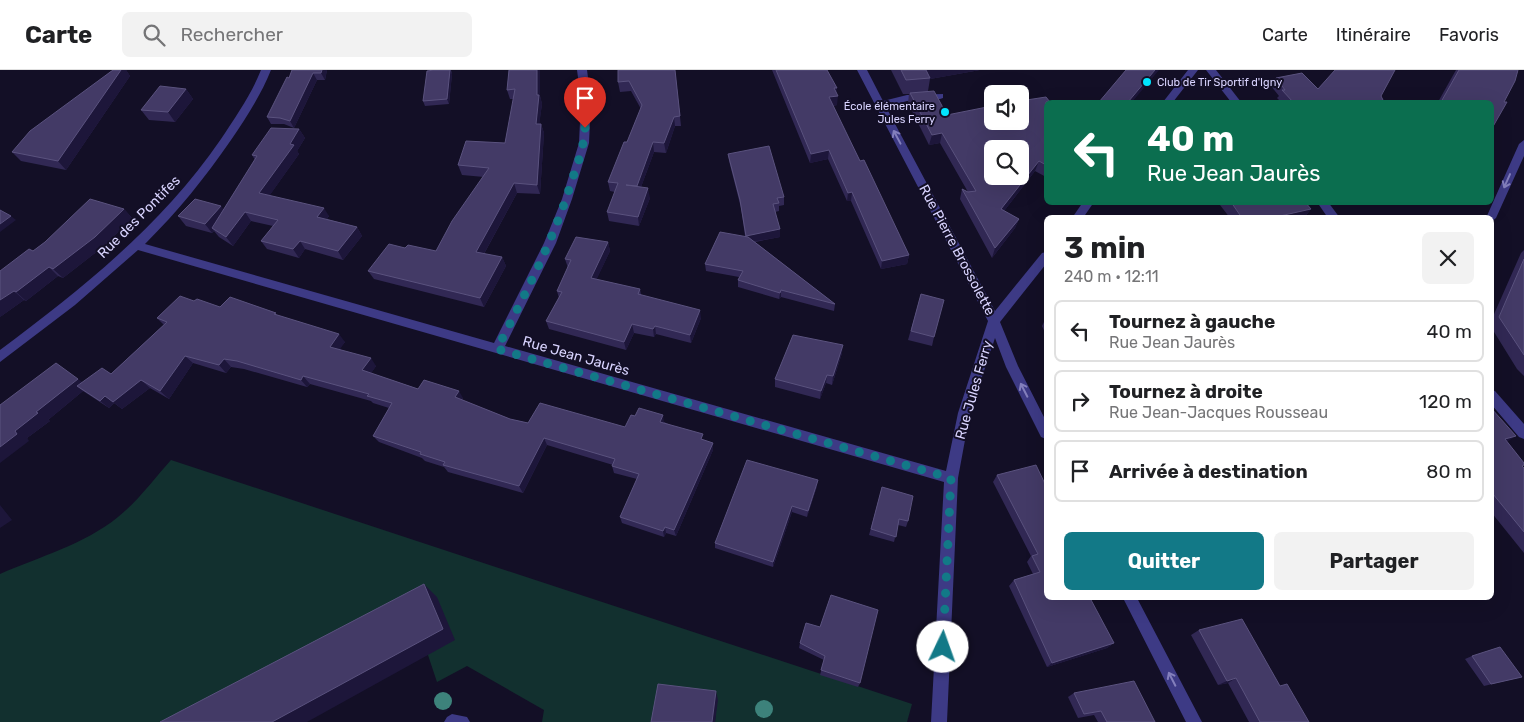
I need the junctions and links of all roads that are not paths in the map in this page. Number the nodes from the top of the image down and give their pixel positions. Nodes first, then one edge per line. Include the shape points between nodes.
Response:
1 (266, 70) edge
2 (582, 70) edge
3 (862, 70) edge
4 (1193, 70) edge
5 (1211, 70) edge
6 (940, 96) dead end
7 (1170, 100) edge
8 (1234, 100) edge
9 (880, 106) junction
10 (1524, 144) edge
11 (1324, 205) edge
12 (1333, 215) edge
13 (1492, 215) edge
14 (135, 246) junction
15 (1044, 258) edge
16 (994, 321) junction
17 (497, 349) junction
18 (0, 357) edge
19 (1494, 398) edge
20 (1044, 429) edge
21 (1524, 433) edge
22 (951, 478) junction
23 (1131, 600) edge
24 (452, 722) edge
25 (462, 722) edge
26 (939, 722) edge
27 (1194, 722) edge

1 - 14 street, Rue des Pontifes via 234,128 214,156 181,200
2 - 17 street via 586,100 584,142 567,199 550,243
3 - 9 street, Rue Pierre Brossolette
4 - 7 street
5 - 8 street
6 - 9 street via 908,98
16 -> 9 street, Rue Pierre Brossolette
10 -> 13 street
11 - 12 street
14 - 17 street, Rue Jean Jaurès
14 - 18 street, Rue des Pontifes via 52,318
15 - 16 street, Rue Jules Ferry
20 -> 16 street, Rue Pierre Brossolette via 1012,367
16 - 22 street, Rue Jules Ferry via 964,413
17 - 22 street, Rue Jean Jaurès
19 - 21 street
22 - 26 street, Rue Jules Ferry
27 -> 23 street
24 - 25 street

